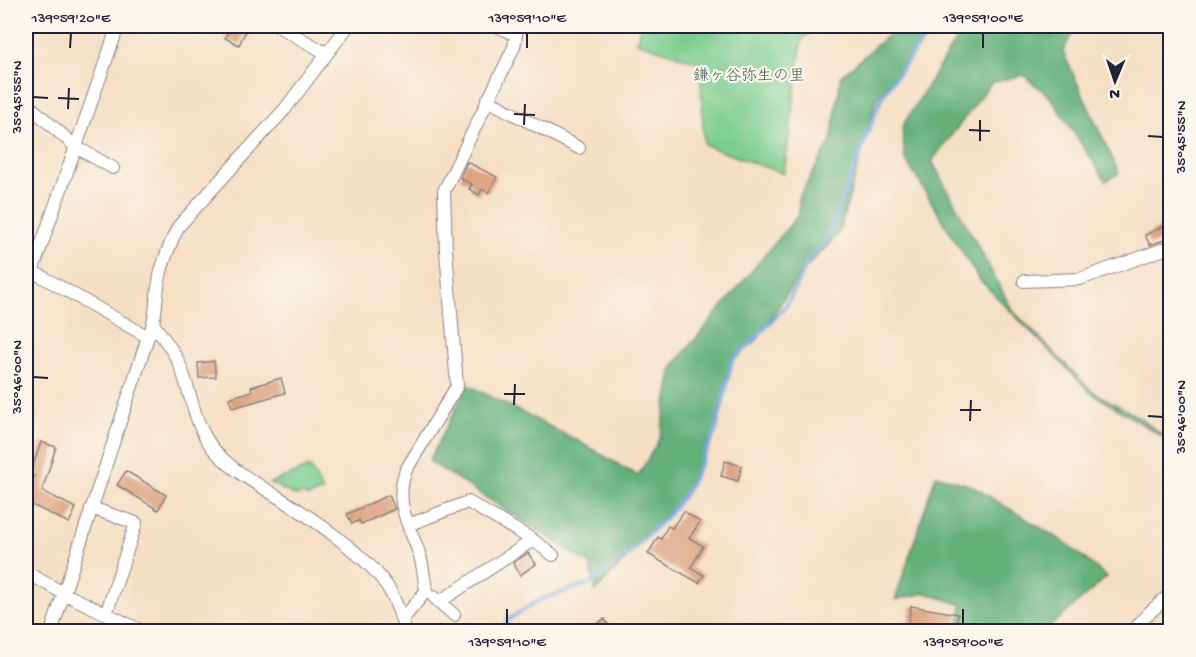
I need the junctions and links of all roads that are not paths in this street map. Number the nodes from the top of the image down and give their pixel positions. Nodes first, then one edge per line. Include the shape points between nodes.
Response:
1 (118, 26) edge
2 (278, 26) edge
3 (348, 26) edge
4 (496, 26) edge
5 (515, 30) edge
6 (326, 52) junction
7 (487, 100) junction
8 (26, 103) edge
9 (76, 147) junction
10 (579, 148) dead end
11 (113, 168) dead end
12 (1170, 247) edge
13 (29, 269) edge
14 (1024, 281) dead end
15 (26, 289) edge
16 (154, 325) junction
17 (148, 337) junction
18 (91, 508) junction
19 (408, 525) junction
20 (533, 540) junction
21 (553, 555) dead end
22 (26, 572) edge
23 (426, 591) junction
24 (63, 593) junction
25 (1170, 594) edge
26 (439, 602) junction
27 (106, 614) junction
28 (454, 615) dead end
29 (401, 618) junction
30 (51, 632) edge
31 (144, 632) edge
32 (406, 632) edge
33 (1132, 632) edge

1 - 9 street
2 - 6 street
3 - 6 street
4 - 5 street
5 - 7 street via 514,47
6 - 16 street via 285,109 178,227 159,279
7 - 10 street
7 - 19 street via 444,191 457,386 406,470 401,507
8 - 9 street
9 - 11 street
9 - 13 street
12 - 14 street via 1080,279
13 - 15 street
13 - 17 street
16 - 17 street
16 - 29 street via 179,363 200,425 213,448 370,566 385,582
17 - 18 street
18 - 24 street
18 - 27 street via 136,523
19 - 20 street via 468,502
19 - 23 street via 420,555
20 - 21 street
20 - 26 street
22 - 24 street
23 - 26 street
23 - 29 street
24 - 27 street
24 - 30 street
25 - 33 street
26 - 28 street
27 - 31 street
29 - 32 street

